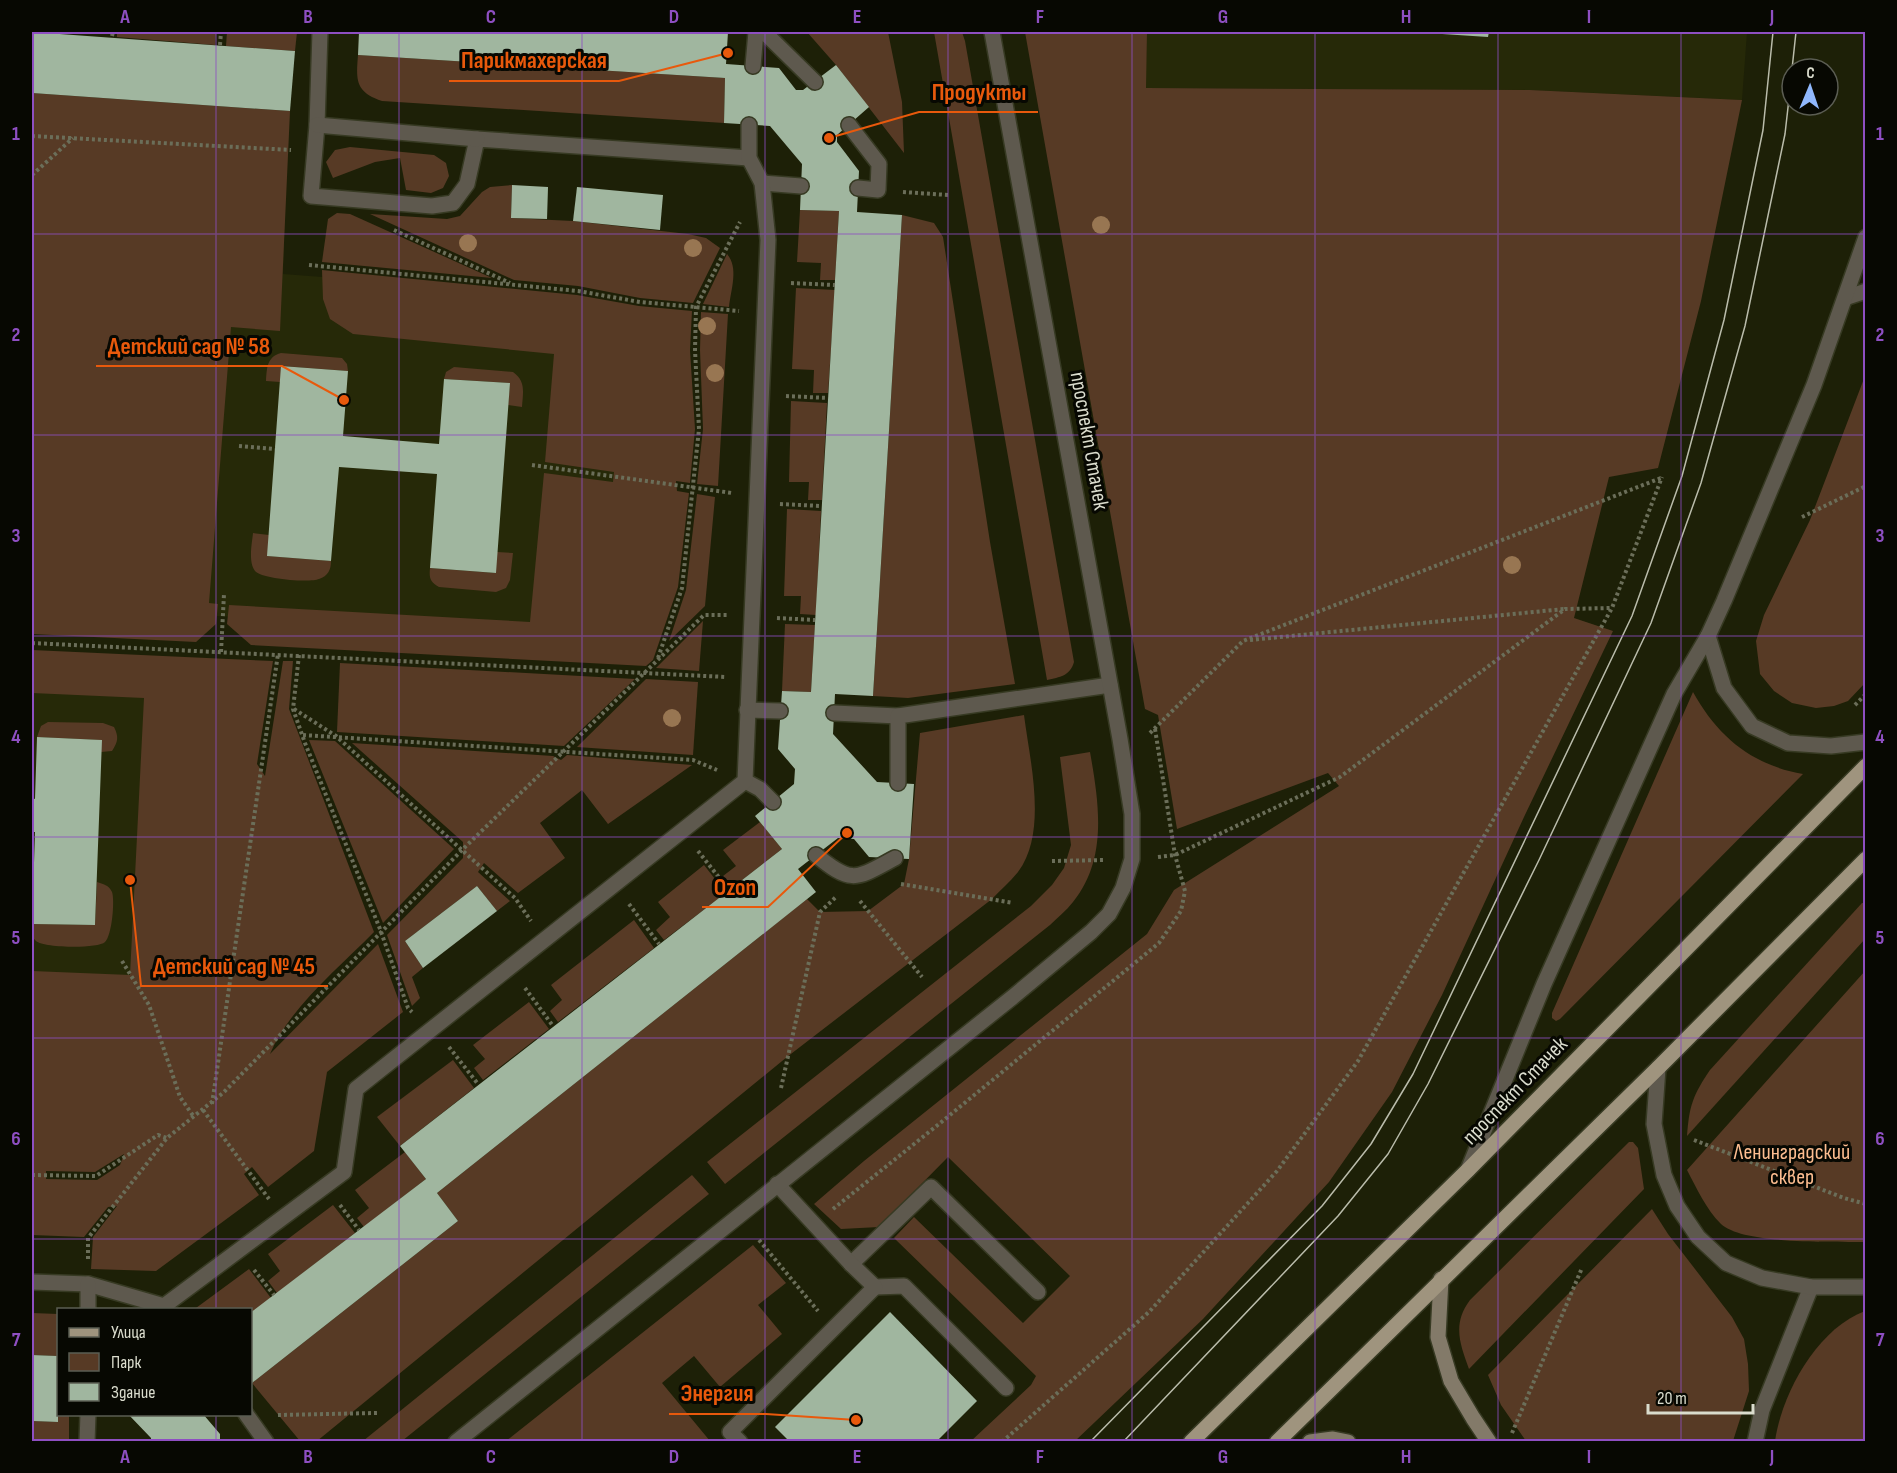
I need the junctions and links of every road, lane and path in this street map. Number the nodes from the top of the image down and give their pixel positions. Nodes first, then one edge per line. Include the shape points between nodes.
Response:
1 (221, 32) edge
2 (320, 32) edge
3 (756, 32) edge
4 (764, 32) edge
5 (992, 32) edge
6 (220, 45) dead end
7 (753, 66) dead end
8 (815, 82) dead end
9 (317, 125) junction
10 (749, 125) dead end
11 (849, 125) dead end
12 (32, 136) edge
13 (74, 138) junction
14 (477, 139) junction
15 (314, 152) junction
16 (749, 158) junction
17 (32, 175) edge
18 (762, 183) junction
19 (801, 186) dead end
20 (858, 188) dead end
21 (878, 190) junction
22 (948, 195) dead end
23 (741, 220) dead end
24 (390, 228) dead end
25 (1866, 237) edge
26 (309, 265) dead end
27 (766, 280) junction
28 (516, 285) junction
29 (835, 285) dead end
30 (1866, 291) edge
31 (1845, 298) junction
32 (696, 307) junction
33 (764, 313) junction
34 (761, 394) junction
35 (828, 398) dead end
36 (239, 446) dead end
37 (275, 449) dead end
38 (532, 465) dead end
39 (1866, 486) edge
40 (693, 488) junction
41 (757, 499) junction
42 (822, 506) dead end
43 (1802, 517) dead end
44 (224, 594) dead end
45 (1612, 608) junction
46 (1565, 609) junction
47 (751, 616) junction
48 (816, 620) dead end
49 (1708, 636) junction
50 (1243, 641) junction
51 (32, 643) edge
52 (221, 652) junction
53 (278, 654) junction
54 (299, 655) junction
55 (657, 661) junction
56 (645, 673) junction
57 (749, 678) junction
58 (1110, 685) junction
59 (1866, 694) edge
60 (1855, 705) dead end
61 (293, 708) junction
62 (747, 710) junction
63 (780, 711) dead end
64 (834, 713) dead end
65 (898, 716) junction
66 (1155, 729) junction
67 (1150, 733) dead end
68 (303, 735) junction
69 (336, 736) junction
70 (1866, 742) edge
71 (565, 751) junction
72 (1866, 766) edge
73 (745, 781) junction
74 (898, 783) dead end
75 (773, 802) dead end
76 (682, 831) junction
77 (462, 850) junction
78 (816, 855) dead end
79 (1175, 855) junction
80 (895, 858) dead end
81 (1132, 859) junction
82 (1866, 859) edge
83 (1052, 861) dead end
84 (861, 876) junction
85 (614, 885) junction
86 (848, 886) junction
87 (729, 890) dead end
88 (1013, 903) dead end
89 (381, 933) junction
90 (544, 939) junction
91 (659, 944) dead end
92 (122, 961) dead end
93 (509, 967) junction
94 (922, 977) dead end
95 (554, 1026) dead end
96 (430, 1029) junction
97 (1658, 1068) junction
98 (478, 1084) dead end
99 (781, 1088) dead end
100 (212, 1104) junction
101 (203, 1110) junction
102 (194, 1118) junction
103 (167, 1138) junction
104 (1694, 1140) dead end
105 (1468, 1170) junction
106 (32, 1175) edge
107 (777, 1184) junction
108 (1866, 1204) edge
109 (284, 1218) junction
110 (813, 1225) junction
111 (759, 1240) dead end
112 (239, 1251) junction
113 (851, 1264) junction
114 (1582, 1268) dead end
115 (1441, 1279) junction
116 (32, 1282) edge
117 (88, 1284) junction
118 (875, 1287) junction
119 (1811, 1287) junction
120 (1866, 1287) edge
121 (1038, 1292) dead end
122 (274, 1295) dead end
123 (88, 1308) edge
124 (165, 1308) edge
125 (833, 1329) junction
126 (1006, 1388) dead end
127 (377, 1413) dead end
128 (252, 1415) edge
129 (88, 1416) edge
130 (248, 1416) edge
131 (1508, 1440) edge
132 (87, 1442) edge
133 (266, 1442) edge
134 (456, 1442) edge
135 (740, 1442) edge
136 (1002, 1442) edge
137 (1191, 1442) edge
138 (1277, 1442) edge
139 (1310, 1442) edge
140 (1348, 1442) edge
141 (1489, 1442) edge
142 (1755, 1442) edge

1 - 6 path
2 - 9 street
3 - 7 street
4 - 8 street
5 - 58 street, проспект Стачек
9 - 14 street
9 - 15 street
10 - 16 street
11 - 21 street via 879,164
12 - 13 path
13 - 15 path
13 - 17 path
14 - 15 street via 467,184 453,203 432,206 311,196
14 - 16 street
16 - 18 street
18 - 19 street
18 - 27 street via 768,240
20 - 21 street
21 - 22 path
23 - 32 path
24 - 28 path
25 - 31 street
26 - 28 path
27 - 29 path
27 - 33 street
28 - 32 path
30 - 31 street
31 - 49 street via 1814,385
32 - 33 path
32 - 40 path via 694,350 699,429
33 - 34 street
34 - 35 path
34 - 41 street
36 - 37 path
38 - 40 path
39 - 43 path
40 - 41 path
40 - 55 path via 682,588
41 - 42 path
41 - 47 street
44 - 52 path
45 - 46 path
45 - 50 path via 1662,477
45 - 136 path via 1352,1070 1277,1171 1149,1312
46 - 50 path
46 - 79 path via 1340,777
47 - 48 path
47 - 55 path via 704,615
47 - 57 street
49 - 70 street via 1724,688 1752,726 1788,743 1831,747
49 - 105 street via 1674,694 1544,984
50 - 66 path
51 - 52 path
52 - 53 path
53 - 54 path
53 - 100 path
54 - 56 path
54 - 61 path
55 - 56 path
56 - 57 path
56 - 71 path
57 - 62 street
58 - 65 street
58 - 81 street, проспект Стачек via 1132,814
59 - 60 path
61 - 68 path
61 - 69 path
62 - 63 street
62 - 73 street
64 - 65 street
65 - 74 street
66 - 67 path
66 - 79 path
68 - 69 path
68 - 89 path
69 - 71 path
69 - 77 path
71 - 73 path via 693,760
71 - 77 path
72 - 105 main road, проспект Стачек
73 - 75 street
73 - 76 street
76 - 85 street
76 - 87 path
77 - 89 path
77 - 90 path via 515,898
78 - 84 street via 837,873
79 - 110 path via 1185,891 1181,911 1159,943
80 - 84 street
81 - 83 path
81 - 107 street, проспект Стачек via 1109,914 1091,932
82 - 97 main road
84 - 86 path
84 - 88 path
85 - 90 street
85 - 91 path
86 - 94 path
86 - 99 path via 820,912
89 - 96 path via 408,1008
89 - 100 path
90 - 93 street
92 - 102 path via 149,1005 180,1097
93 - 95 path
93 - 96 street
96 - 98 path
96 - 109 street via 356,1089 344,1172
97 - 115 main road
97 - 119 street via 1654,1124 1664,1175 1677,1206 1698,1237 1726,1263 1762,1278
100 - 101 path
101 - 102 path
101 - 109 path
102 - 103 path
103 - 106 path via 158,1135 96,1176
103 - 117 path via 88,1238
104 - 108 path
105 - 137 main road, проспект Стачек
107 - 110 street
107 - 134 street, проспект Стачек
109 - 112 street
110 - 113 street
111 - 125 path
112 - 122 path
112 - 124 street
113 - 118 street
113 - 121 street via 931,1187
114 - 131 path
115 - 138 main road
115 - 141 main road via 1438,1337 1451,1381
116 - 117 street
117 - 123 street
117 - 124 street
118 - 125 street
118 - 126 street via 904,1286
119 - 120 street
119 - 142 street via 1762,1410
125 - 135 street via 730,1432
127 - 128 path
129 - 132 street
130 - 133 street
139 - 140 main road

